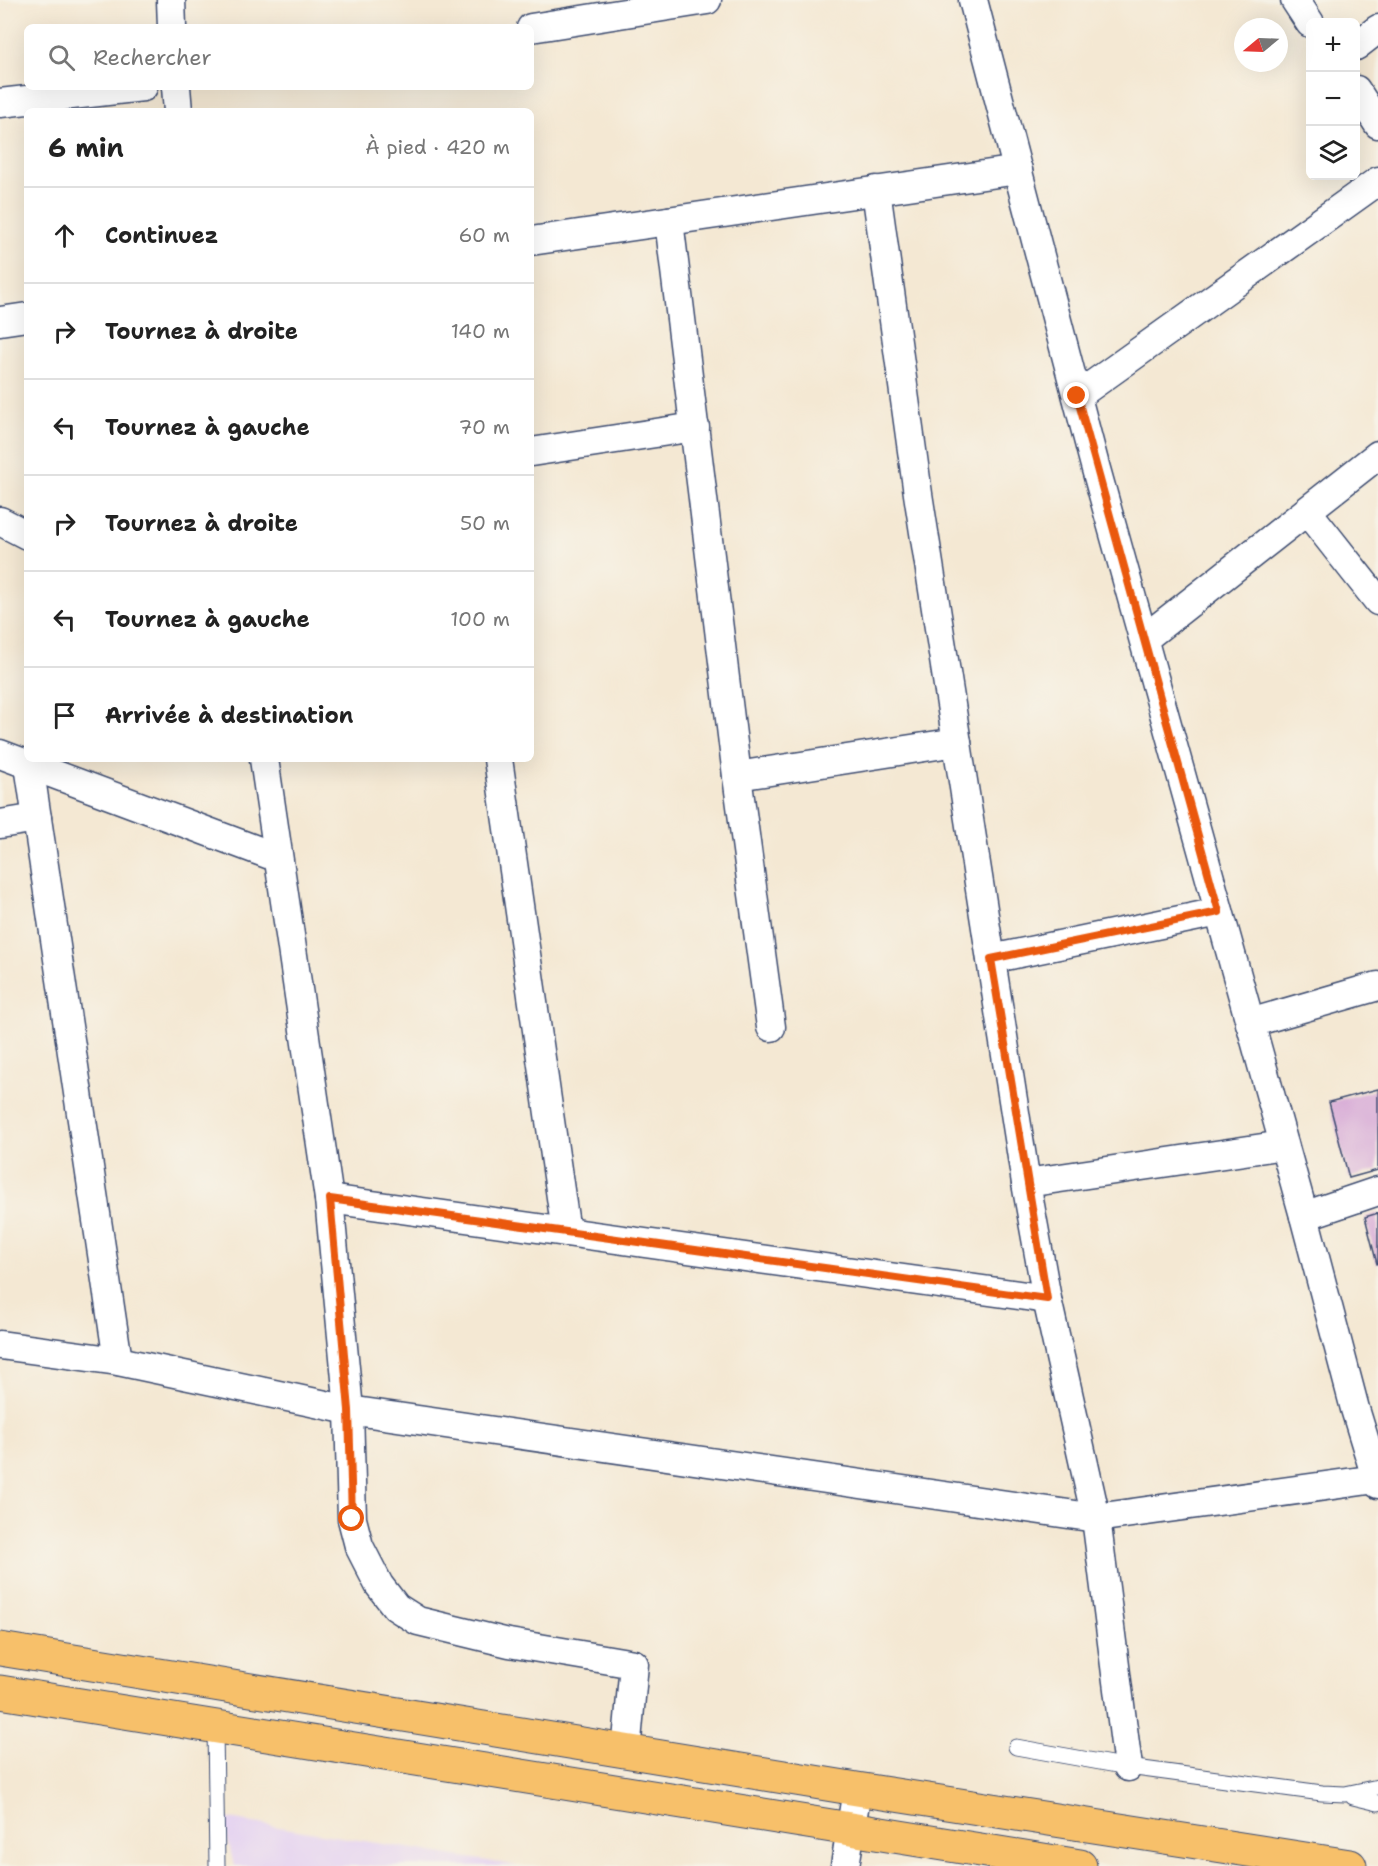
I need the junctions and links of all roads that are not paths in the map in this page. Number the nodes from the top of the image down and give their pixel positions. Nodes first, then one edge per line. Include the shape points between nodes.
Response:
1 (171, 0) edge
2 (707, 0) edge
3 (973, 0) edge
4 (1295, 0) edge
5 (1308, 18) edge
6 (172, 24) edge
7 (534, 28) edge
8 (1378, 29) edge
9 (1360, 43) edge
10 (116, 90) edge
11 (176, 90) edge
12 (1360, 96) edge
13 (0, 103) edge
14 (178, 108) edge
15 (1378, 124) edge
16 (1018, 170) junction
17 (1378, 181) edge
18 (876, 190) junction
19 (669, 221) junction
20 (534, 242) edge
21 (24, 317) edge
22 (0, 321) edge
23 (1077, 396) junction
24 (695, 427) junction
25 (534, 452) edge
26 (1378, 455) edge
27 (1306, 511) junction
28 (0, 521) edge
29 (24, 533) edge
30 (1378, 601) edge
31 (1145, 639) junction
32 (957, 741) junction
33 (0, 754) edge
34 (264, 762) edge
35 (498, 762) edge
36 (29, 765) junction
37 (737, 776) junction
38 (37, 818) junction
39 (0, 824) edge
40 (278, 858) junction
41 (1219, 912) junction
42 (991, 959) junction
43 (1378, 986) edge
44 (1250, 1023) junction
45 (771, 1027) dead end
46 (1284, 1145) junction
47 (1026, 1183) junction
48 (1378, 1191) edge
49 (330, 1199) junction
50 (1304, 1216) junction
51 (566, 1232) junction
52 (1047, 1299) junction
53 (0, 1345) edge
54 (118, 1361) junction
55 (1366, 1405) edge
56 (349, 1410) junction
57 (1377, 1482) edge
58 (1096, 1518) junction
59 (0, 1649) edge
60 (0, 1692) edge
61 (215, 1728) junction
62 (1016, 1747) dead end
63 (626, 1752) junction
64 (1128, 1767) junction
65 (1378, 1787) edge
66 (857, 1789) junction
67 (1345, 1794) junction
68 (1378, 1803) edge
69 (851, 1831) junction
70 (217, 1866) edge
71 (845, 1866) edge
72 (1080, 1866) edge
73 (1350, 1866) edge

1 - 6 street
2 - 7 street
3 - 16 street
4 - 5 street
8 - 9 street
10 - 13 street
11 - 14 street
12 - 15 street
16 - 18 street
16 - 23 street
17 - 23 street
18 - 19 street
18 - 32 street
19 - 20 street
19 - 24 street
21 - 22 street
23 - 31 street
24 - 25 street
24 - 37 street
26 - 27 street
27 - 30 street
27 - 31 street
28 - 29 street
31 - 41 street
32 - 37 street
32 - 42 street
33 - 36 street
34 - 40 street
35 - 51 street
36 - 38 street
36 - 40 street
37 - 45 street
38 - 39 street
38 - 54 street
40 - 49 street
41 - 42 street
41 - 44 street
42 - 47 street
43 - 44 street
44 - 46 street
46 - 47 street
46 - 50 street
47 - 52 street
48 - 50 street
49 - 51 street
49 - 56 street
50 - 55 street
51 - 52 street
52 - 58 street
53 - 54 street
54 - 56 street
55 - 57 street
56 - 58 street
56 - 63 street via 352,1519 359,1546 396,1607 418,1621 510,1643 634,1664
57 - 58 street
58 - 64 street
59 - 63 main road
60 - 61 main road
61 - 69 main road
61 - 70 lane
62 - 64 lane
63 - 66 main road
64 - 67 lane
65 - 67 lane
66 - 69 street
66 - 73 main road
67 - 68 lane
69 - 71 street
69 - 72 main road

